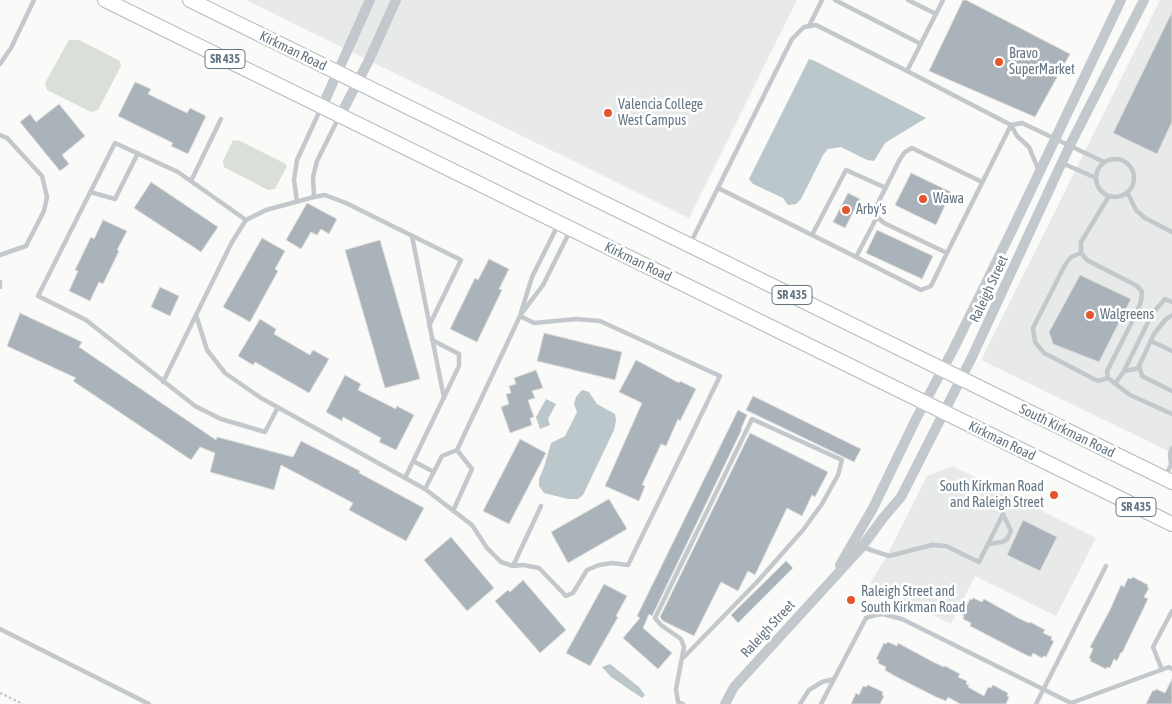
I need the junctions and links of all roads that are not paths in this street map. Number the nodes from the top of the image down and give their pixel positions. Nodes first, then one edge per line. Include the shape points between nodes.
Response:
1 (34, 0) edge
2 (105, 0) edge
3 (190, 0) edge
4 (370, 0) edge
5 (396, 0) edge
6 (822, 0) edge
7 (835, 0) edge
8 (908, 0) edge
9 (943, 0) edge
10 (1121, 0) edge
11 (1144, 0) edge
12 (936, 14) junction
13 (809, 26) junction
14 (921, 44) junction
15 (0, 64) edge
16 (908, 71) junction
17 (338, 73) junction
18 (358, 82) junction
19 (322, 107) junction
20 (340, 116) junction
21 (221, 119) dead end
22 (1011, 125) junction
23 (0, 135) edge
24 (1055, 139) junction
25 (1070, 146) junction
26 (138, 153) junction
27 (1104, 162) junction
28 (1062, 163) junction
29 (1039, 172) junction
30 (1096, 178) junction
31 (191, 181) junction
32 (982, 182) junction
33 (718, 188) junction
34 (886, 188) junction
35 (90, 192) junction
36 (1127, 192) junction
37 (1109, 196) junction
38 (314, 197) junction
39 (297, 201) junction
40 (877, 217) junction
41 (246, 220) junction
42 (565, 226) junction
43 (1172, 232) edge
44 (812, 235) junction
45 (412, 236) junction
46 (689, 245) junction
47 (947, 253) junction
48 (1081, 253) junction
49 (0, 255) edge
50 (856, 257) junction
51 (0, 282) edge
52 (0, 287) edge
53 (1172, 302) edge
54 (196, 315) junction
55 (520, 316) junction
56 (1172, 316) edge
57 (429, 326) junction
58 (432, 340) junction
59 (1151, 341) junction
60 (1172, 352) edge
61 (1140, 368) junction
62 (942, 369) junction
63 (1124, 371) junction
64 (1108, 378) junction
65 (962, 379) junction
66 (163, 382) junction
67 (1115, 384) junction
68 (1172, 391) edge
69 (444, 398) junction
70 (925, 403) junction
71 (278, 407) junction
72 (944, 412) junction
73 (1172, 414) edge
74 (1172, 448) edge
75 (457, 450) junction
76 (413, 461) junction
77 (1172, 465) edge
78 (434, 472) junction
79 (405, 478) junction
80 (1168, 480) edge
81 (425, 489) junction
82 (541, 506) dead end
83 (453, 511) junction
84 (1172, 524) edge
85 (989, 544) junction
86 (862, 547) junction
87 (513, 566) junction
88 (1106, 566) dead end
89 (835, 575) junction
90 (1172, 611) edge
91 (0, 628) edge
92 (683, 658) junction
93 (1172, 669) edge
94 (1162, 670) junction
95 (834, 679) junction
96 (1043, 690) junction
97 (1073, 703) edge
98 (149, 704) edge
99 (683, 704) edge
100 (724, 704) edge
101 (800, 704) edge
102 (821, 704) edge
103 (1036, 704) edge

1 - 15 lane
2 - 19 main road, Kirkman Road / SR 435
3 - 17 main road, Kirkman Road / SR 435
4 - 17 street
5 - 18 street
6 - 13 lane
7 - 14 lane
8 - 12 lane
9 - 12 lane
10 - 24 street, Raleigh Street
11 - 25 street, Raleigh Street
12 - 14 lane
13 - 16 lane via 816,25
13 - 33 lane via 792,39
14 - 16 lane
16 - 22 lane
17 - 18 main road, Kirkman Road / SR 435
17 - 19 street
18 - 20 street
18 - 46 main road, Kirkman Road / SR 435
19 - 20 main road, Kirkman Road / SR 435
19 - 39 lane via 297,160 294,180
20 - 38 lane via 317,161
20 - 42 main road, Kirkman Road / SR 435
21 - 31 lane
22 - 24 lane via 1022,123
22 - 29 lane via 1029,147
22 - 32 lane
23 - 49 lane via 7,138 42,176 47,197 44,211 26,246
24 - 25 lane
24 - 29 street, Raleigh Street
25 - 27 lane
25 - 28 street, Raleigh Street
26 - 31 lane
26 - 35 lane via 114,200
26 - 35 lane via 115,143
27 - 30 lane
27 - 36 lane via 1116,159 1132,169 1133,182
28 - 30 lane
28 - 65 street, Raleigh Street
29 - 62 street, Raleigh Street
30 - 37 lane via 1100,189
31 - 41 lane
32 - 34 lane via 912,148 900,159
32 - 47 lane
33 - 44 lane
33 - 46 lane
34 - 40 lane via 876,207
34 - 44 lane via 846,170
35 - 66 lane via 38,296 86,320
36 - 37 lane via 1121,196
36 - 43 lane via 1136,210
37 - 48 lane via 1081,242
38 - 39 lane
38 - 45 lane via 324,195 346,203
39 - 41 lane
40 - 47 lane
40 - 50 lane
41 - 54 lane
42 - 55 lane via 542,285
42 - 55 lane via 532,277
42 - 70 main road, Kirkman Road / SR 435
44 - 50 lane
45 - 57 lane
45 - 57 lane via 461,260
46 - 62 main road, Kirkman Road / SR 435
47 - 50 lane via 931,286 922,290
48 - 64 lane via 1092,263 1138,286 1142,292 1137,312 1107,371
48 - 64 lane via 1066,265 1033,328 1035,342 1044,353 1098,381
51 - 52 lane
53 - 63 lane via 1165,298 1152,314
54 - 66 lane
54 - 71 lane via 207,350 226,373
55 - 75 lane
55 - 87 lane via 534,323 576,319 600,321 720,376 628,565 612,563 587,570 572,593 566,596 539,568
56 - 59 lane via 1165,320
57 - 58 lane
58 - 69 lane
58 - 69 lane via 459,354 459,366
59 - 60 lane
59 - 61 lane
61 - 63 lane
61 - 68 lane via 1142,376
62 - 65 main road, Kirkman Road / SR 435
62 - 70 street, Raleigh Street
63 - 67 lane
64 - 67 lane
65 - 72 street, Raleigh Street
65 - 80 main road, South Kirkman Road / SR 435
66 - 71 lane via 212,415 265,432
67 - 73 lane via 1130,395
69 - 76 lane
70 - 72 main road, Kirkman Road / SR 435
70 - 89 street, Raleigh Street via 873,508
71 - 79 lane
72 - 84 main road, Kirkman Road / SR 435
72 - 86 street, Raleigh Street via 901,497
74 - 77 lane
75 - 78 lane via 442,456
75 - 83 lane via 472,469
76 - 78 lane
76 - 79 lane
77 - 80 lane
78 - 81 lane
79 - 81 lane
81 - 83 lane
82 - 87 lane
83 - 87 lane via 472,525 501,562
85 - 85 lane via 996,529 1003,514 1011,531 1007,539
85 - 86 lane via 979,562 946,546 932,545 889,556
86 - 89 street, Raleigh Street
88 - 96 lane
89 - 100 street, Raleigh Street via 734,687
90 - 94 lane via 1153,647
91 - 98 lane
92 - 92 lane via 803,530 822,504 838,475 842,460 752,419 655,618 681,639
92 - 99 lane via 676,689 678,702
93 - 94 lane
94 - 97 lane
95 - 96 lane via 866,618 883,614 902,620
95 - 101 lane via 810,690
95 - 102 lane
96 - 97 lane
96 - 103 lane

